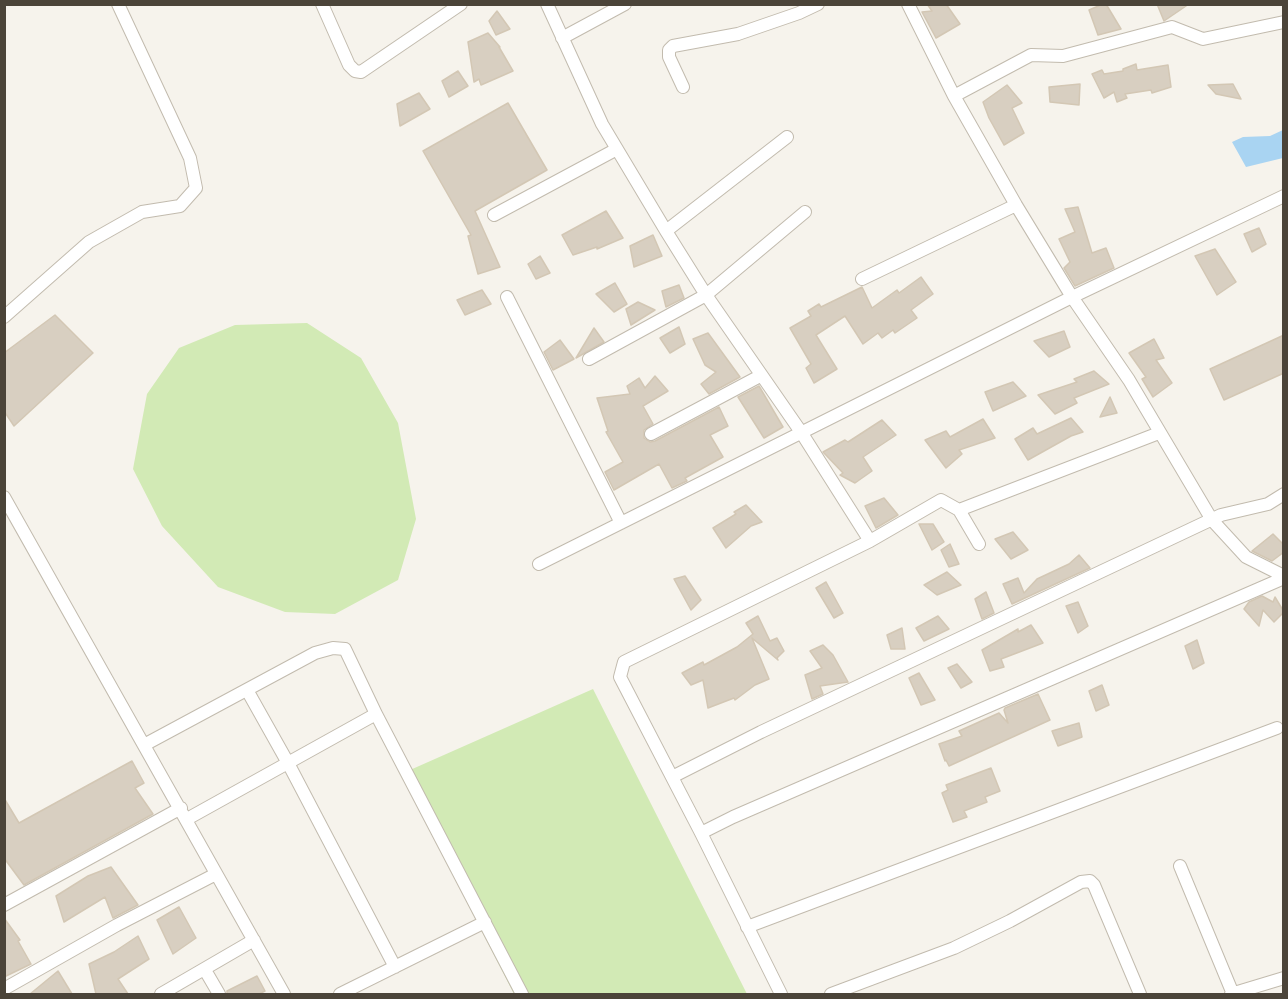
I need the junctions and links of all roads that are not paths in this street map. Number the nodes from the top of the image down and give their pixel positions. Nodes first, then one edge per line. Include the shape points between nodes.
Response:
1 (118, 4) edge
2 (322, 4) edge
3 (461, 4) edge
4 (547, 4) edge
5 (625, 4) edge
6 (818, 4) edge
7 (908, 4) edge
8 (1284, 22) edge
9 (562, 38) junction
10 (683, 87) dead end
11 (954, 96) junction
12 (787, 137) dead end
13 (617, 149) junction
14 (1284, 196) edge
15 (1016, 205) junction
16 (805, 212) dead end
17 (494, 215) dead end
18 (666, 231) junction
19 (862, 279) dead end
20 (706, 295) junction
21 (507, 297) dead end
22 (1072, 297) junction
23 (4, 317) edge
24 (589, 359) dead end
25 (760, 376) junction
26 (801, 432) junction
27 (1159, 433) junction
28 (651, 434) dead end
29 (1284, 494) edge
30 (4, 497) edge
31 (959, 510) junction
32 (1212, 520) junction
33 (621, 523) junction
34 (870, 541) junction
35 (979, 544) dead end
36 (539, 564) dead end
37 (1284, 577) edge
38 (247, 690) junction
39 (376, 714) junction
40 (1277, 728) dead end
41 (144, 745) junction
42 (288, 763) junction
43 (672, 777) junction
44 (184, 813) junction
45 (701, 833) junction
46 (1180, 866) dead end
47 (216, 874) junction
48 (4, 905) edge
49 (485, 922) junction
50 (747, 927) junction
51 (254, 940) junction
52 (395, 967) junction
53 (205, 970) junction
54 (1284, 978) edge
55 (4, 988) edge
56 (161, 994) edge
57 (219, 994) edge
58 (284, 994) edge
59 (340, 994) edge
60 (522, 994) edge
61 (780, 994) edge
62 (831, 994) edge
63 (1140, 994) edge
64 (1232, 994) edge

1 - 23 street via 190,158 196,188 180,207 142,212 89,242
2 - 3 street via 349,65 361,72
4 - 9 street
5 - 9 street
6 - 10 street via 738,34 673,46 669,57
7 - 11 street
8 - 11 street via 1203,39 1172,27 1063,56 1031,55
9 - 13 street
11 - 15 street
12 - 18 street
13 - 17 street
13 - 18 street
14 - 22 street
15 - 19 street
15 - 22 street
16 - 20 street
18 - 20 street
20 - 24 street
20 - 25 street
21 - 33 street
22 - 26 street
22 - 27 street via 1129,380
25 - 26 street
25 - 28 street
26 - 33 street
26 - 34 street
27 - 31 street
27 - 32 street
29 - 32 street via 1268,504 1221,514
30 - 41 street
31 - 34 street via 941,500
31 - 35 street
32 - 37 street via 1246,557
32 - 43 street
33 - 36 street
34 - 43 street via 624,662 620,676
37 - 45 street
38 - 39 street via 315,653 345,649
38 - 41 street
38 - 42 street
39 - 42 street
39 - 49 street
40 - 50 street
41 - 44 street
42 - 44 street
42 - 52 street
43 - 45 street
44 - 47 street
44 - 48 street
45 - 50 street
46 - 64 street
47 - 51 street
47 - 55 street
49 - 52 street
49 - 60 street
50 - 61 street
51 - 53 street
51 - 58 street
52 - 59 street
53 - 56 street
53 - 57 street
54 - 64 street
62 - 63 street via 954,948 1081,882 1090,881

